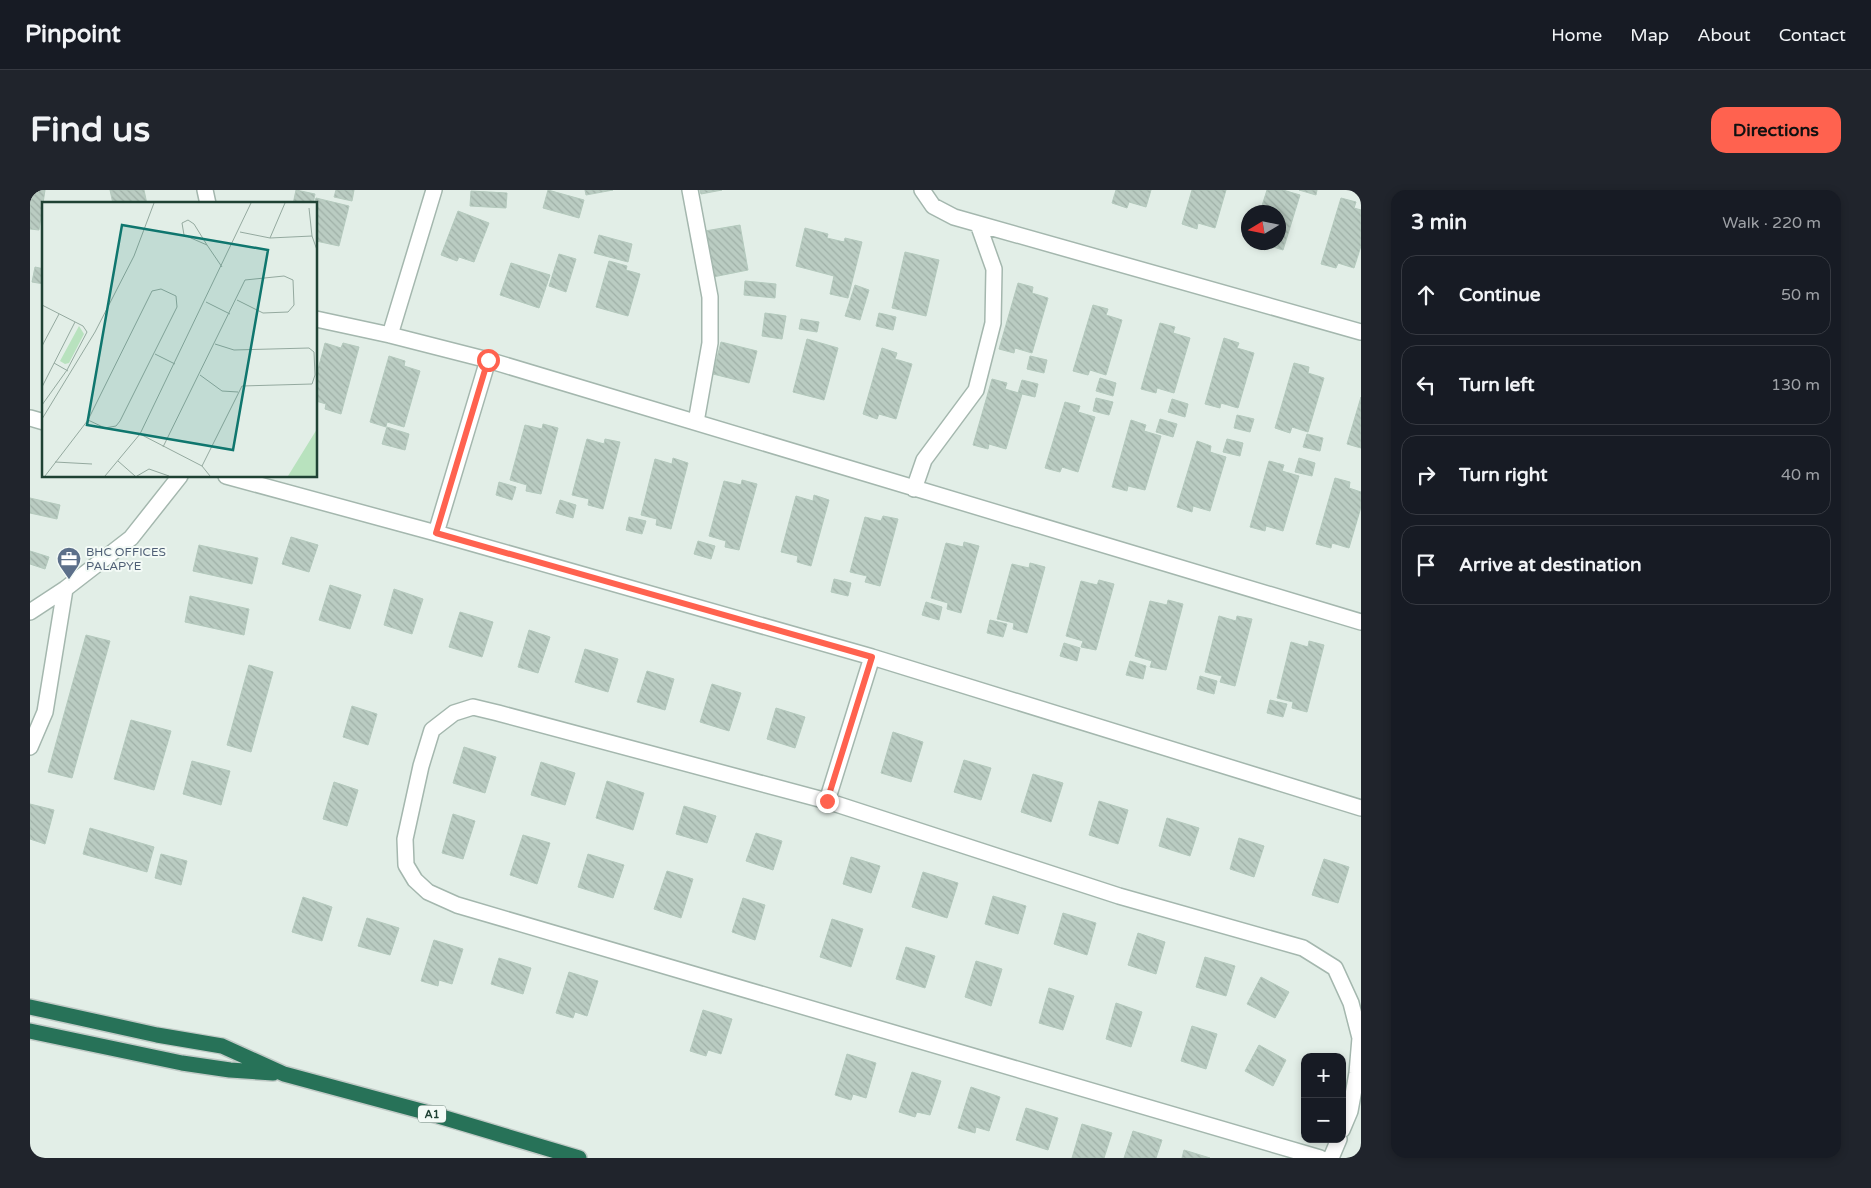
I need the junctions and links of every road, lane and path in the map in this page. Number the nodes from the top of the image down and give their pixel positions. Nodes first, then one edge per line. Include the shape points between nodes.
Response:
1 (434, 190) edge
2 (690, 190) edge
3 (922, 190) edge
4 (978, 224) junction
5 (318, 319) edge
6 (1361, 332) edge
7 (390, 335) junction
8 (488, 360) junction
9 (696, 422) junction
10 (178, 478) edge
11 (233, 478) edge
12 (914, 490) junction
13 (436, 533) junction
14 (65, 589) junction
15 (30, 612) edge
16 (1361, 622) edge
17 (872, 657) junction
18 (30, 747) edge
19 (827, 801) junction
20 (1361, 808) edge
21 (30, 1008) edge
22 (30, 1032) edge
23 (284, 1074) junction
24 (1346, 1120) edge
25 (1338, 1143) edge
26 (579, 1158) edge
27 (1320, 1158) edge
28 (1332, 1158) edge

1 - 7 street
2 - 9 street via 710,297 710,343
3 - 4 street via 933,206
4 - 6 street
4 - 12 street via 994,269 993,323 976,390 924,460
5 - 7 street
7 - 8 street
8 - 9 street
8 - 13 street
9 - 12 street
10 - 14 street via 131,538
11 - 13 street
12 - 16 street
13 - 17 street
14 - 15 street
14 - 18 street via 45,712
17 - 19 street
17 - 20 street
19 - 24 street via 1120,896 1303,948 1335,968 1351,1003 1360,1038 1357,1074
19 - 27 street via 474,708 454,713 432,730 405,839 406,865 428,892 457,905
21 - 23 highway, A1 via 222,1046
22 - 23 highway, A1 via 182,1063
23 - 26 highway, A1
25 - 28 street

